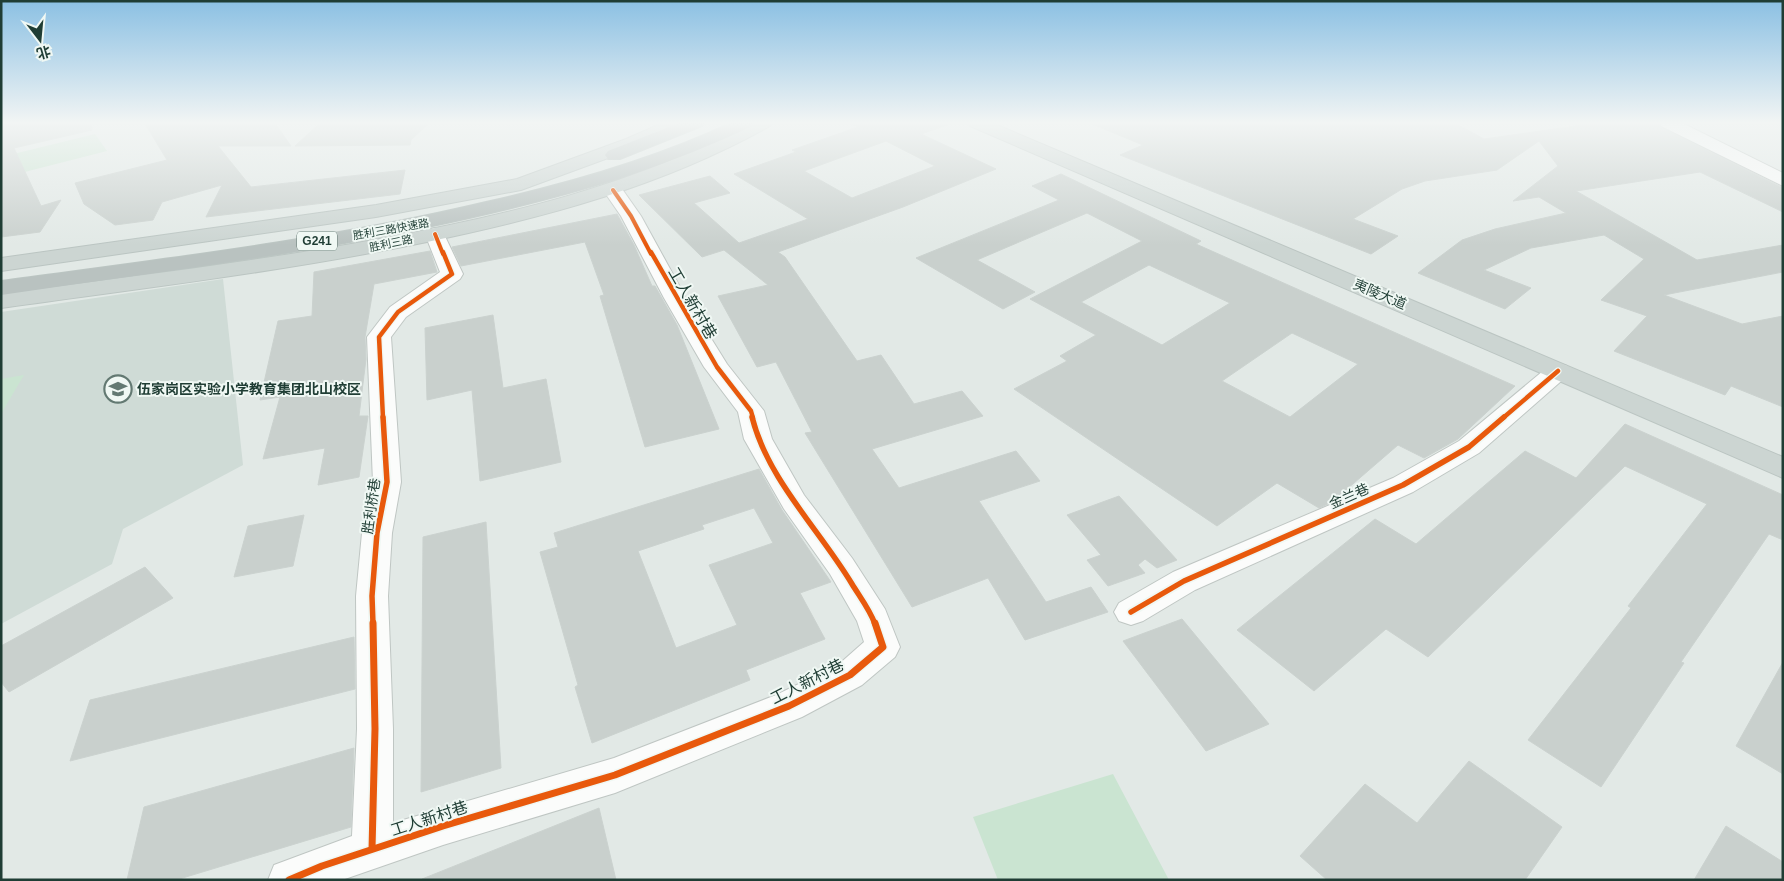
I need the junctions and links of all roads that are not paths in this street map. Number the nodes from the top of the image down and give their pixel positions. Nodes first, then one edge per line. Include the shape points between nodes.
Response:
1 (578, 163) edge
2 (589, 163) edge
3 (643, 163) edge
4 (661, 163) edge
5 (665, 163) edge
6 (1072, 163) edge
7 (1088, 163) edge
8 (1749, 163) edge
9 (619, 174) junction
10 (1783, 180) edge
11 (521, 184) junction
12 (435, 234) junction
13 (1, 265) edge
14 (1, 277) edge
15 (1, 288) edge
16 (1, 296) edge
17 (1, 301) edge
18 (1558, 371) junction
19 (1783, 457) edge
20 (1783, 468) edge
21 (1131, 612) dead end
22 (372, 849) junction
23 (288, 880) edge

1 - 11 main road
2 - 11 highway
3 - 9 highway, G241
4 - 9 main road, 胜利三路
5 - 16 highway via 604,186 477,219 244,262
6 - 18 main road, 夷陵大道
7 - 19 main road, 夷陵大道
8 - 10 street
9 - 12 main road, 胜利三路 via 550,209
9 - 14 highway, 胜利三路快速路 / G241 via 425,214 292,237
9 - 15 highway, 胜利三路快速路 / G241 via 433,221 270,249
9 - 22 street, 工人新村巷 via 631,216 675,298 717,368 751,410 758,439 794,502 873,618 883,647 850,675 790,706 624,772
11 - 13 main road via 376,211
12 - 17 main road, 胜利三路 via 295,260
12 - 22 street, 胜利桥巷 via 452,274 398,312 379,337 387,482 377,533 372,596 375,729
18 - 20 main road, 夷陵大道
18 - 21 street, 金兰巷 via 1462,452 1403,485 1184,581
22 - 23 street, 工人新村巷

